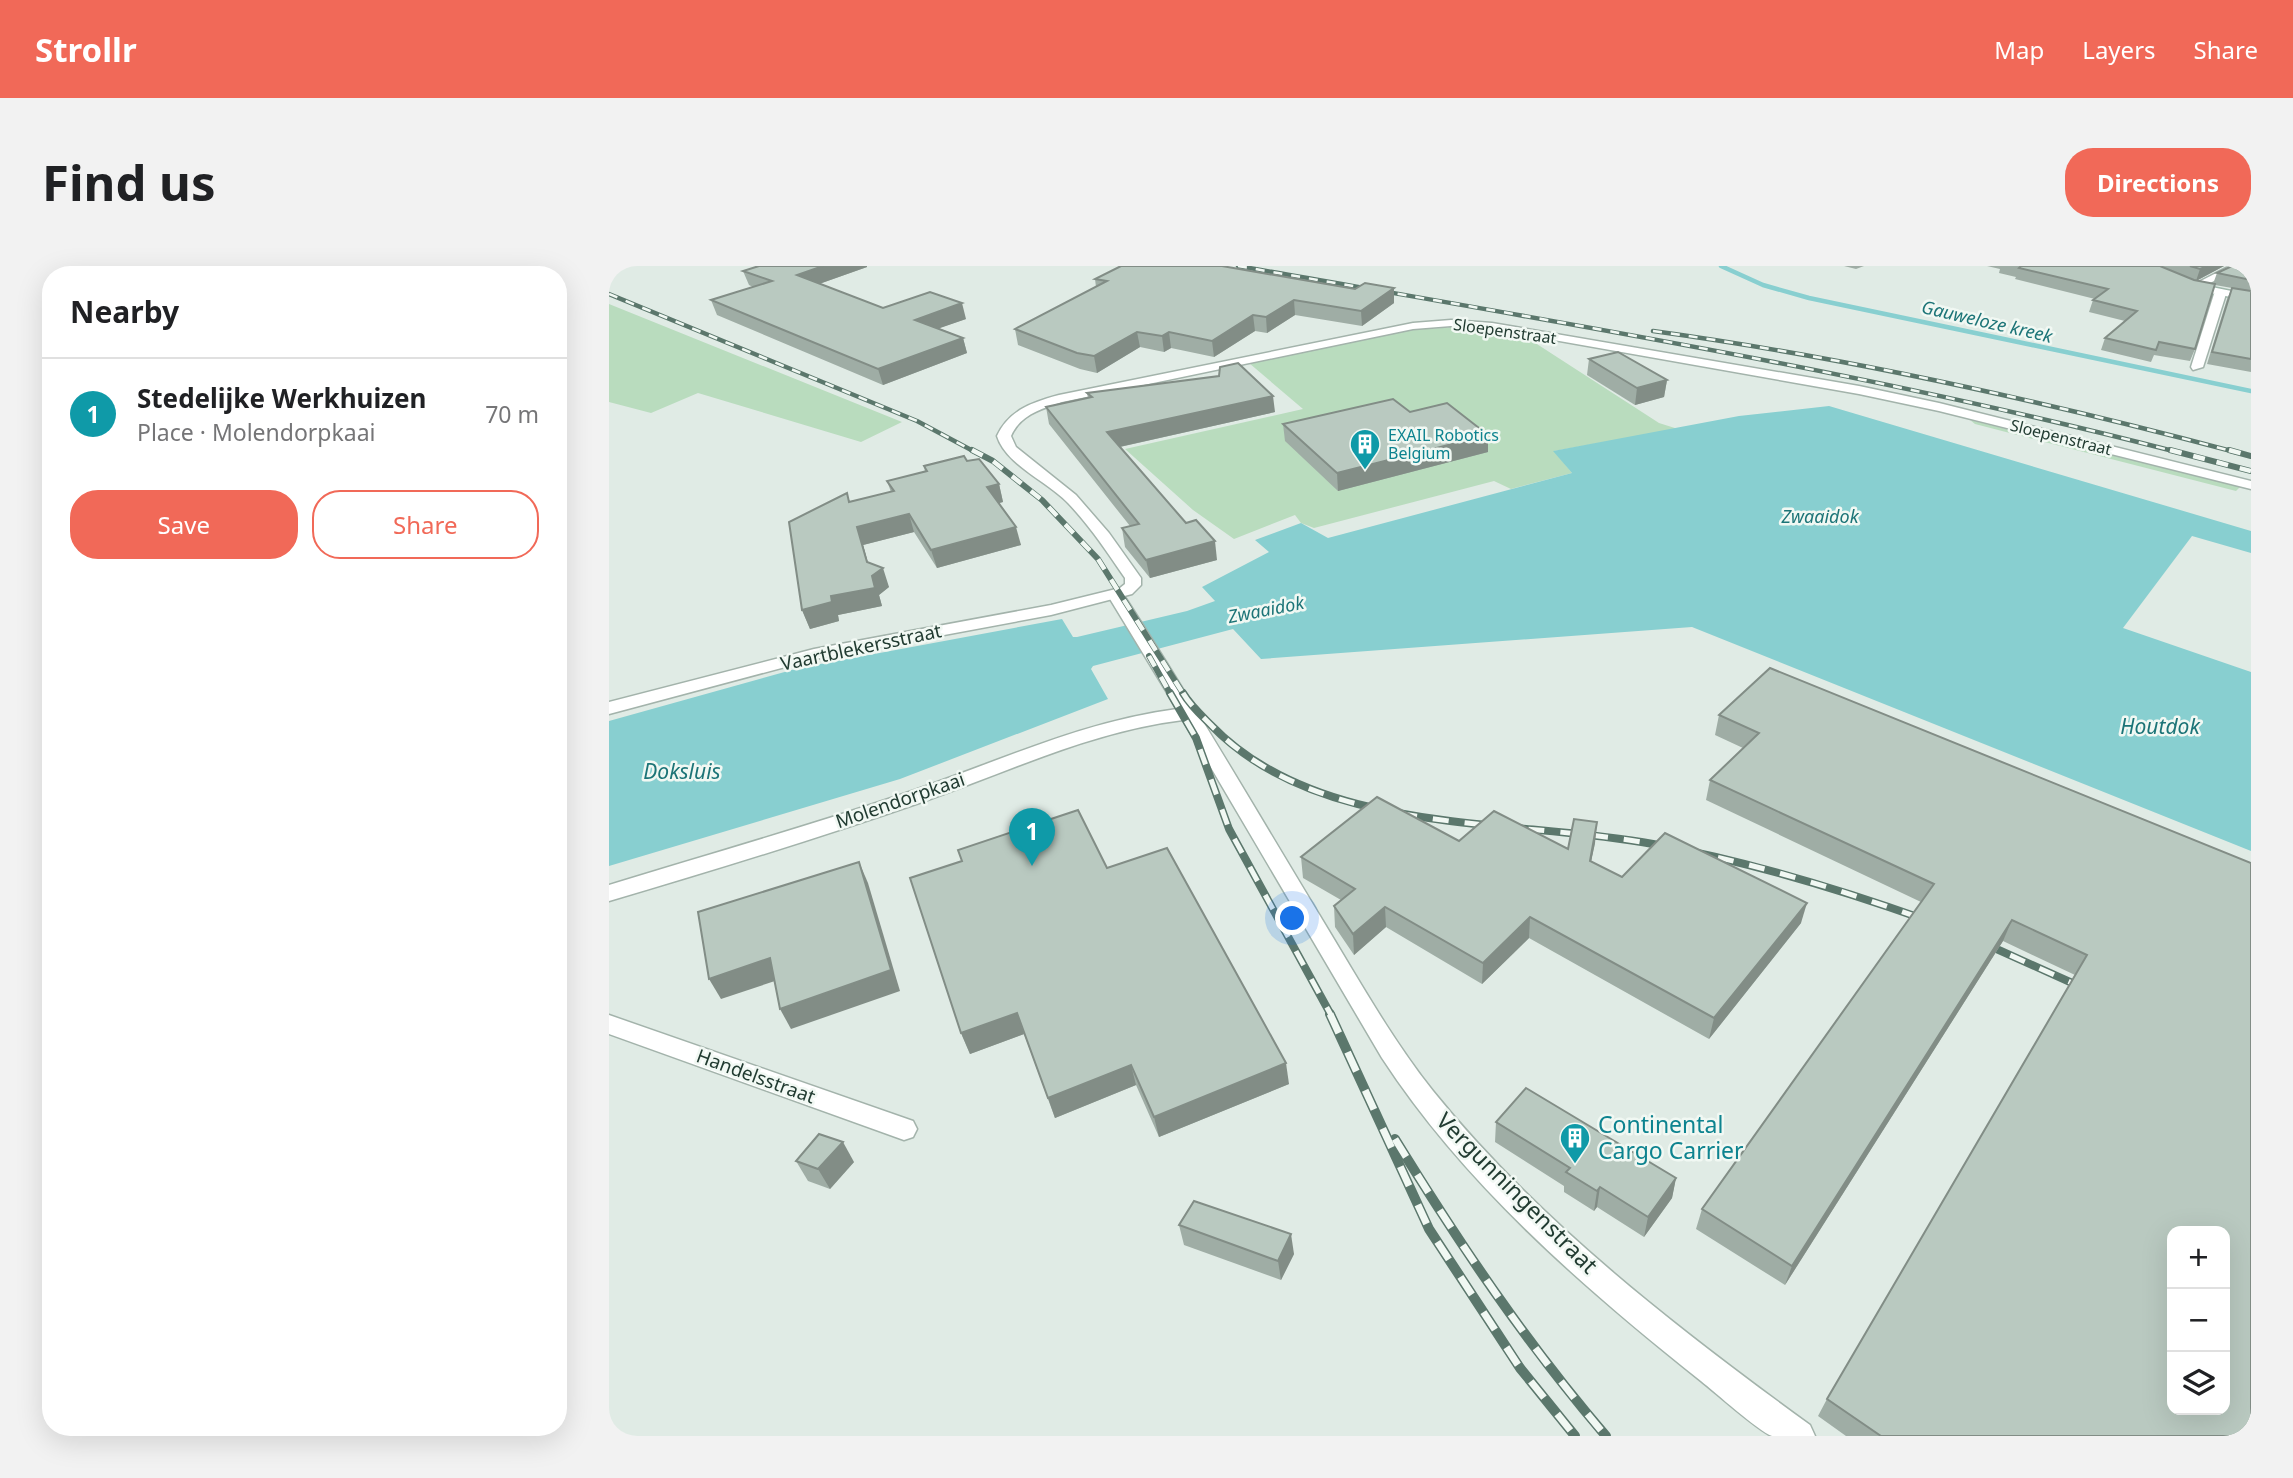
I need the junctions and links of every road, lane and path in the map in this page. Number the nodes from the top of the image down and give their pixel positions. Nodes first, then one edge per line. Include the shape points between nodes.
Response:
1 (2136, 266) edge
2 (2239, 266) edge
3 (2195, 287) junction
4 (2220, 294) junction
5 (2251, 298) edge
6 (2197, 367) dead end
7 (2251, 485) edge
8 (1115, 594) junction
9 (609, 708) edge
10 (1191, 713) junction
11 (609, 892) edge
12 (609, 1024) edge
13 (904, 1129) dead end
14 (1799, 1436) edge

1 - 3 street
2 - 3 street
3 - 4 street
4 - 5 street
4 - 6 street
7 - 8 street, Sloepenstraat via 1859,390 1492,327 1431,324 1059,399 1012,420 1004,436 1008,449 1045,475 1093,520 1133,578 1131,588
8 - 9 street, Vaartblekersstraat via 814,654
8 - 10 street
10 - 11 street, Molendorpkaai via 1103,728 917,796
10 - 14 street, Vergunningenstraat via 1384,1040 1467,1149 1599,1276 1685,1350
12 - 13 street, Handelsstraat

